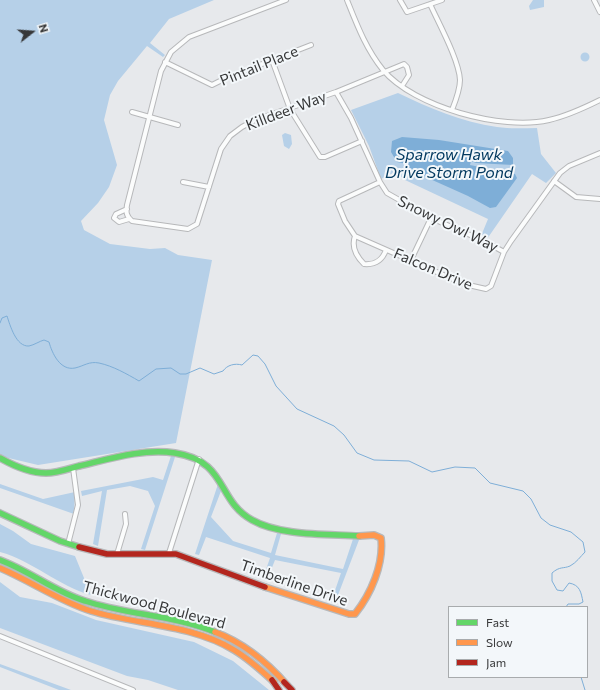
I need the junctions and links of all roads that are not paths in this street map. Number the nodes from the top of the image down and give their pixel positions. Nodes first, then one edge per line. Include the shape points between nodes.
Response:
1 (286, 0) edge
2 (347, 0) edge
3 (400, 0) edge
4 (442, 0) edge
5 (594, 0) edge
6 (430, 4) junction
7 (600, 12) edge
8 (311, 45) dead end
9 (272, 60) junction
10 (165, 62) junction
11 (384, 71) junction
12 (402, 86) junction
13 (336, 92) junction
14 (600, 100) edge
15 (290, 109) junction
16 (452, 110) junction
17 (132, 112) dead end
18 (150, 116) junction
19 (178, 125) dead end
20 (362, 141) junction
21 (600, 153) edge
22 (554, 181) junction
23 (183, 182) dead end
24 (380, 182) junction
25 (209, 187) junction
26 (600, 199) edge
27 (126, 209) junction
28 (431, 218) junction
29 (129, 219) junction
30 (355, 236) junction
31 (386, 250) junction
32 (504, 252) junction
33 (411, 260) junction
34 (0, 458) edge
35 (199, 460) junction
36 (73, 468) junction
37 (0, 513) edge
38 (125, 514) dead end
39 (68, 544) junction
40 (169, 553) junction
41 (117, 554) junction
42 (0, 560) edge
43 (0, 568) edge
44 (0, 636) edge
45 (123, 688) edge
46 (133, 690) edge
47 (280, 690) edge
48 (291, 690) edge

1 - 10 street, Killdeer Way via 189,37 178,45
2 - 11 street via 369,51
3 - 6 street via 407,12
4 - 6 street
5 - 7 street
6 - 16 street via 458,66 458,95
8 - 9 street, Pintail Place
9 - 10 street, Pintail Place via 212,86
9 - 15 street
10 - 18 street, Killdeer Way
11 - 12 street
11 - 12 street, Killdeer Way via 402,64 406,65 409,74
11 - 13 street, Killdeer Way
12 - 16 street
13 - 15 street, Killdeer Way
13 - 20 street, Snowy Owl Way
14 - 16 street via 549,120 517,124 475,117
15 - 20 street via 320,157
15 - 25 street, Killdeer Way via 254,120 230,136 221,149
17 - 18 street
18 - 19 street
18 - 27 street, Killdeer Way
20 - 24 street, Snowy Owl Way
21 - 22 street, Falcon Drive via 569,166
22 - 26 street via 576,197
22 - 32 street, Falcon Drive
23 - 25 street
24 - 28 street, Snowy Owl Way via 388,193
24 - 30 street via 338,204 341,214
25 - 29 street, Killdeer Way via 197,224 188,229
27 - 29 street
27 - 29 street, Killdeer Way via 114,218 119,222
28 - 32 street, Snowy Owl Way via 484,240
28 - 33 street
30 - 31 street, Falcon Drive
30 - 31 street via 354,250 364,264 376,263
31 - 33 street, Falcon Drive
32 - 33 street, Falcon Drive via 491,286 486,289 464,284
34 - 36 main road, Timberline Drive via 13,466 36,472 47,473
35 - 36 main road, Timberline Drive via 167,452 142,453
35 - 40 street
35 - 40 main road, Timberline Drive via 210,466 242,514 251,520 285,531 374,535 381,538 383,545 376,572 361,609 355,614 349,614
36 - 39 street via 78,505
37 - 39 main road, Timberline Drive
38 - 41 street via 126,524
39 - 41 main road, Timberline Drive
40 - 41 main road, Timberline Drive
42 - 48 main road, Thickwood Boulevard via 14,564 84,601 225,635 257,656
43 - 47 main road, Thickwood Boulevard via 66,602 91,611 214,639 246,657
44 - 45 street
45 - 46 street

